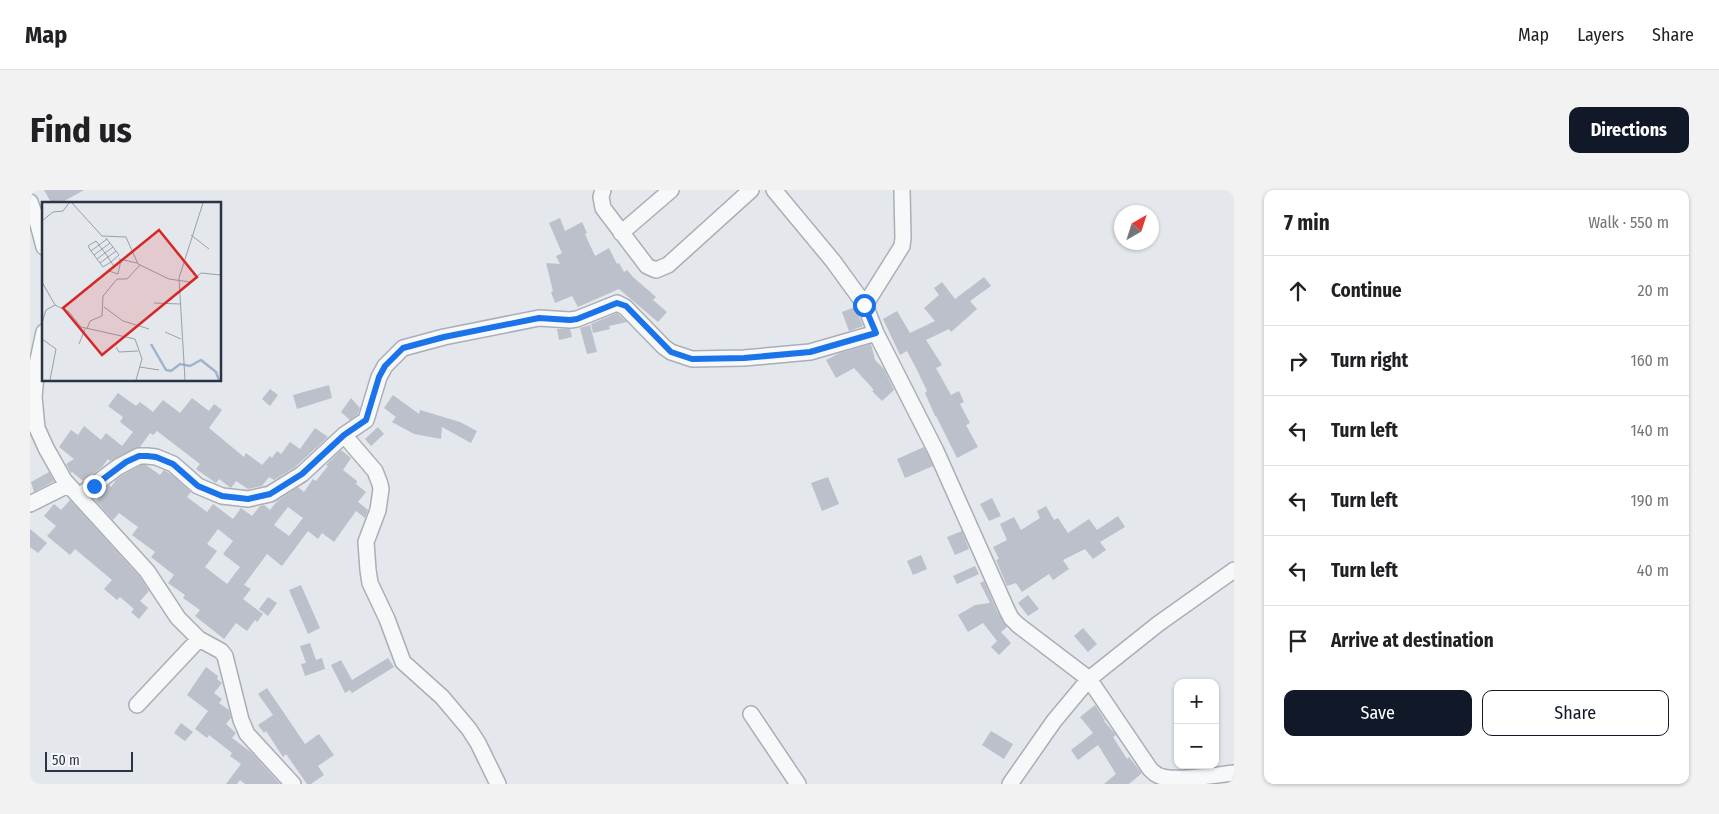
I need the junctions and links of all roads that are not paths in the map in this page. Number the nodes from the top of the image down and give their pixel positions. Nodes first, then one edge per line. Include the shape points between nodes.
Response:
1 (603, 190) edge
2 (670, 190) edge
3 (751, 190) edge
4 (774, 190) edge
5 (902, 190) edge
6 (30, 202) edge
7 (621, 232) junction
8 (42, 239) edge
9 (864, 305) junction
10 (876, 333) junction
11 (42, 341) edge
12 (344, 435) junction
13 (68, 485) junction
14 (79, 496) junction
15 (30, 504) edge
16 (1234, 570) edge
17 (199, 639) junction
18 (1089, 679) junction
19 (137, 705) dead end
20 (751, 714) dead end
21 (1234, 773) edge
22 (293, 784) edge
23 (498, 784) edge
24 (798, 784) edge
25 (1010, 784) edge

1 - 7 street via 604,208
2 - 7 street
3 - 7 street via 663,268 656,270 647,266
4 - 9 street via 833,261
5 - 9 street via 902,246
6 - 8 street
9 - 10 street
10 - 12 street via 810,352 692,359 671,352 626,306 614,303 577,319 539,318 403,348 379,377 366,420
10 - 18 street via 936,451 1011,618
11 - 13 street via 34,397 36,422 41,438
12 - 14 street via 296,479 262,496 248,499 209,492 173,464 147,456 139,456 118,467
12 - 23 street via 375,472 380,484 378,510 366,542 368,570 370,583 403,662 442,697 468,728
13 - 14 street
13 - 15 street
14 - 17 street via 147,571 173,612
16 - 18 street via 1158,624
17 - 19 street
17 - 22 street via 225,656 247,734
18 - 21 street via 1156,774 1174,778
18 - 25 street via 1054,721
20 - 24 street

